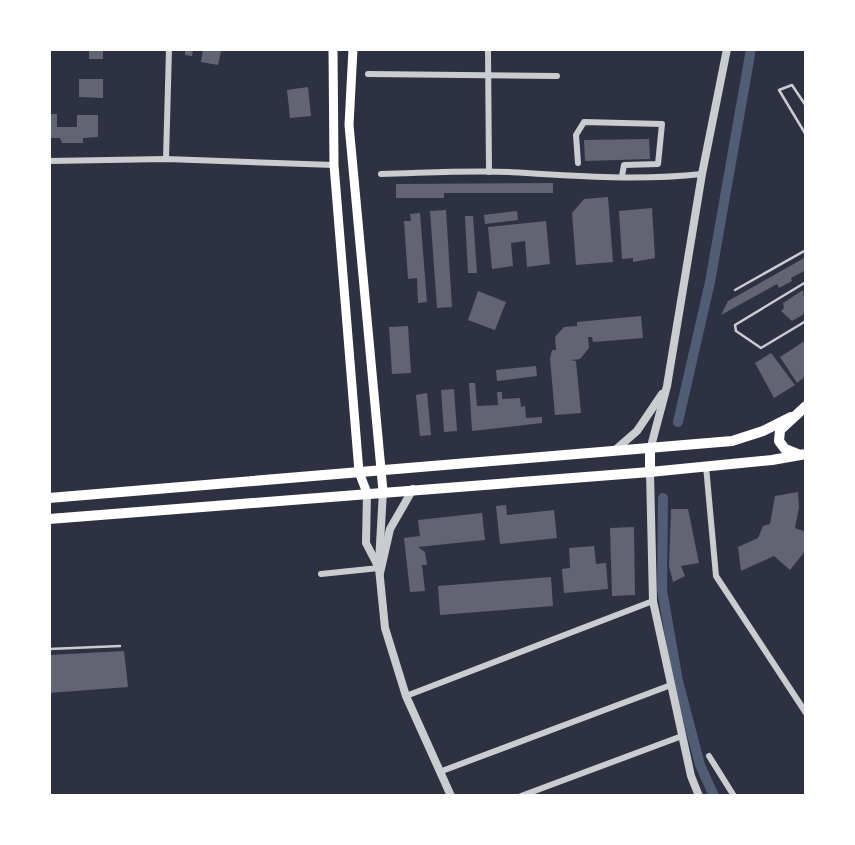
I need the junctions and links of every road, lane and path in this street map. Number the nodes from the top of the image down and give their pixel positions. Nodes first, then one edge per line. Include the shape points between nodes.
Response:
1 (169, 49) edge
2 (333, 49) edge
3 (353, 49) edge
4 (488, 49) edge
5 (727, 49) edge
6 (368, 74) dead end
7 (557, 76) dead end
8 (489, 77) junction
9 (806, 106) edge
10 (806, 135) edge
11 (166, 159) junction
12 (49, 161) edge
13 (579, 163) dead end
14 (334, 165) junction
15 (489, 172) junction
16 (381, 174) dead end
17 (702, 174) junction
18 (622, 176) junction
19 (806, 250) edge
20 (806, 282) edge
21 (735, 290) dead end
22 (806, 321) edge
23 (667, 386) junction
24 (806, 406) edge
25 (791, 417) junction
26 (650, 450) junction
27 (611, 453) junction
28 (803, 455) edge
29 (706, 466) junction
30 (382, 470) junction
31 (359, 472) junction
32 (650, 472) junction
33 (413, 489) junction
34 (383, 491) junction
35 (367, 493) junction
36 (49, 498) edge
37 (49, 519) edge
38 (379, 572) junction
39 (321, 574) dead end
40 (653, 601) junction
41 (121, 646) dead end
42 (49, 649) edge
43 (671, 685) junction
44 (406, 696) junction
45 (806, 713) edge
46 (682, 736) junction
47 (709, 756) dead end
48 (442, 771) junction
49 (451, 796) edge
50 (521, 796) edge
51 (699, 796) edge
52 (734, 796) edge

1 - 11 street
2 - 14 main road
3 - 30 main road via 349,125
4 - 8 street
5 - 17 street
6 - 8 street
7 - 8 street
8 - 15 street
9 - 10 lane via 792,85 779,90
11 - 12 street
11 - 14 street
13 - 18 street via 576,135 584,122 662,124 658,164 624,165
14 - 31 main road
15 - 16 street
15 - 18 street
17 - 18 street
17 - 23 street
19 - 21 lane
20 - 22 lane via 735,325 736,331 761,348
23 - 26 street
23 - 27 street via 637,431
24 - 25 main road
25 - 26 main road via 732,441
25 - 28 main road via 780,430 779,441 785,449
26 - 27 main road
26 - 32 main road
27 - 30 main road
28 - 29 main road
29 - 32 main road
29 - 45 street via 716,576
30 - 31 main road
30 - 34 main road
31 - 35 main road
31 - 36 main road
32 - 33 main road
32 - 40 street
33 - 34 main road
33 - 38 street via 390,529
34 - 35 main road
34 - 38 street
35 - 37 main road
35 - 38 street via 366,544
38 - 39 street
38 - 44 street via 384,628
40 - 43 street
40 - 44 street
41 - 42 lane
43 - 46 street
43 - 48 street
44 - 48 street
46 - 50 street
46 - 51 street
47 - 52 street
48 - 49 street

